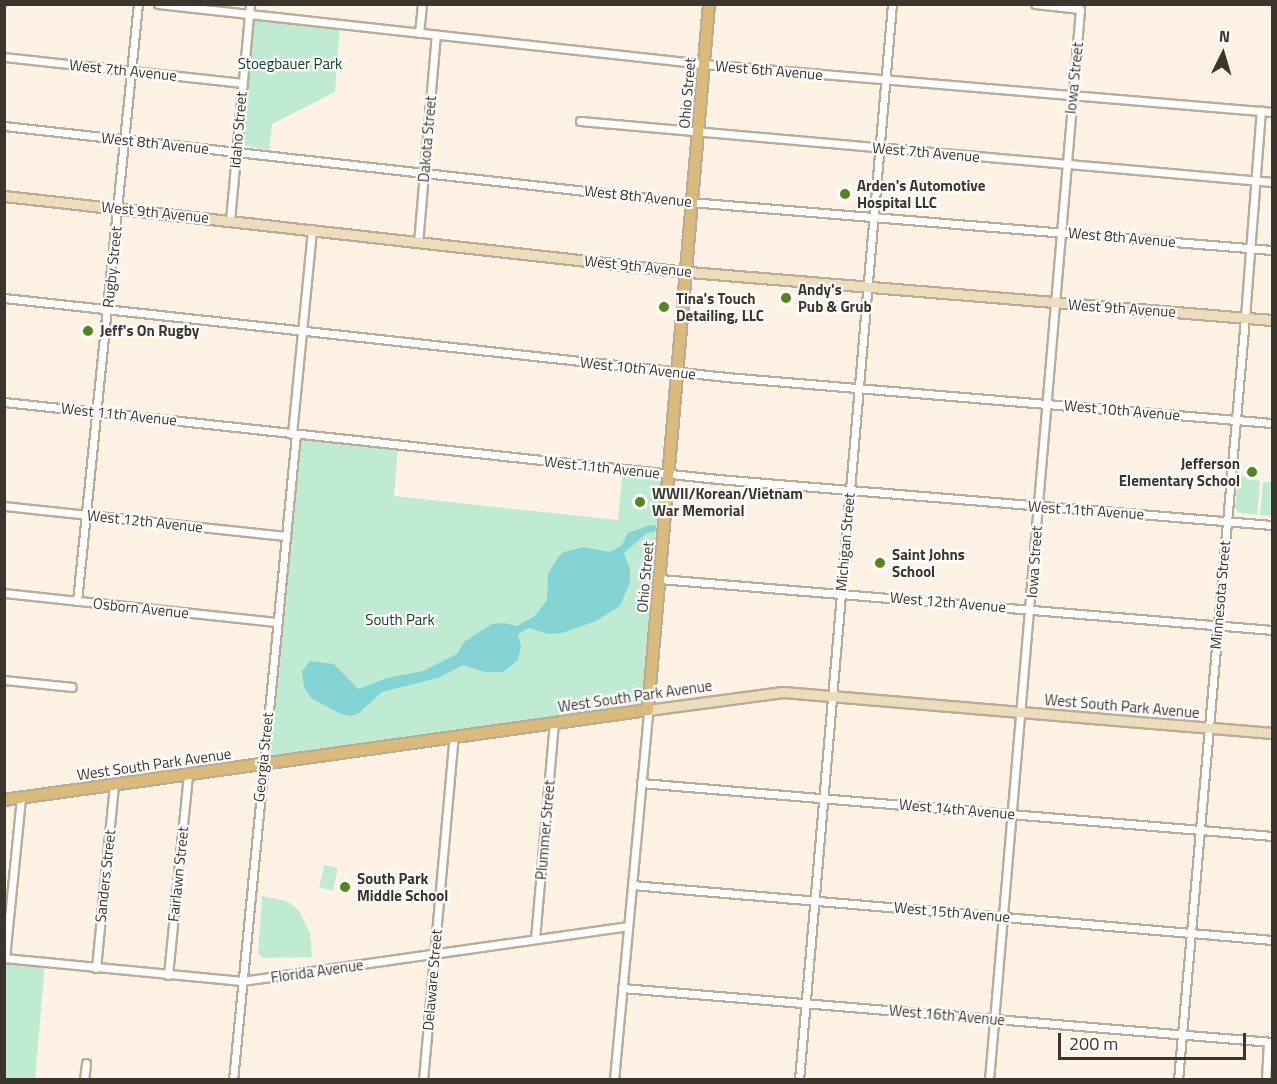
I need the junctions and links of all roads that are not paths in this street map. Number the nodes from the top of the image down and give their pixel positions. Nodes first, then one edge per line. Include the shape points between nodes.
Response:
1 (138, 4) edge
2 (158, 4) edge
3 (249, 4) edge
4 (422, 4) edge
5 (709, 4) edge
6 (892, 4) edge
7 (1035, 4) edge
8 (249, 14) junction
9 (419, 33) junction
10 (436, 35) junction
11 (4, 57) edge
12 (704, 64) junction
13 (131, 71) junction
14 (885, 80) junction
15 (242, 83) junction
16 (1072, 95) junction
17 (1261, 111) junction
18 (1272, 112) edge
19 (580, 121) dead end
20 (4, 126) edge
21 (698, 133) junction
22 (124, 140) junction
23 (879, 149) junction
24 (237, 152) junction
25 (1066, 164) junction
26 (424, 173) junction
27 (1256, 180) junction
28 (1272, 182) edge
29 (4, 196) edge
30 (693, 202) junction
31 (118, 208) junction
32 (873, 216) junction
33 (230, 220) junction
34 (312, 229) junction
35 (1061, 232) junction
36 (418, 243) junction
37 (1250, 248) junction
38 (1272, 250) edge
39 (687, 272) junction
40 (869, 287) junction
41 (4, 298) edge
42 (1056, 302) junction
43 (108, 310) junction
44 (1245, 317) junction
45 (1272, 320) edge
46 (302, 331) junction
47 (678, 372) junction
48 (860, 388) junction
49 (4, 402) edge
50 (1047, 404) junction
51 (97, 411) junction
52 (1235, 420) junction
53 (1272, 423) edge
54 (294, 434) junction
55 (669, 474) junction
56 (850, 491) junction
57 (4, 506) edge
58 (1038, 506) junction
59 (87, 515) junction
60 (1227, 521) junction
61 (1272, 525) edge
62 (286, 537) junction
63 (660, 579) junction
64 (4, 593) edge
65 (841, 593) junction
66 (77, 601) junction
67 (1030, 609) junction
68 (277, 622) junction
69 (1217, 625) junction
70 (1272, 630) edge
71 (4, 681) edge
72 (72, 687) dead end
73 (832, 696) junction
74 (648, 710) junction
75 (1021, 713) junction
76 (555, 722) junction
77 (1208, 728) junction
78 (1272, 733) edge
79 (454, 736) junction
80 (262, 764) junction
81 (188, 774) junction
82 (641, 783) junction
83 (114, 784) junction
84 (21, 797) junction
85 (823, 798) junction
86 (4, 800) edge
87 (1012, 814) junction
88 (1199, 830) junction
89 (1272, 836) edge
90 (632, 885) junction
91 (8, 886) edge
92 (815, 900) junction
93 (1003, 917) junction
94 (627, 926) junction
95 (1190, 933) junction
96 (535, 939) junction
97 (1272, 940) edge
98 (435, 954) junction
99 (5, 958) edge
100 (96, 968) junction
101 (168, 975) junction
102 (242, 981) junction
103 (622, 988) junction
104 (806, 1003) junction
105 (994, 1018) junction
106 (1181, 1035) junction
107 (1270, 1042) edge
108 (86, 1063) dead end
109 (84, 1080) edge
110 (233, 1080) edge
111 (423, 1080) edge
112 (614, 1080) edge
113 (799, 1080) edge
114 (989, 1080) edge
115 (1178, 1080) edge
116 (1266, 1080) edge

1 - 13 street, Rugby Street
2 - 8 street, West 6th Avenue
3 - 8 street, Idaho Street
4 - 9 street
5 - 12 main road, Ohio Street
6 - 14 street, Michigan Street
7 - 16 street, Iowa Street via 1080,9
8 - 9 street, West 6th Avenue
8 - 15 street, Idaho Street
9 - 10 street, West 6th Avenue
10 - 12 street, West 6th Avenue
10 - 26 street, Dakota Street
11 - 13 street, West 7th Avenue
12 - 14 street, West 6th Avenue
12 - 21 main road, Ohio Street
13 - 15 street, West 7th Avenue
13 - 22 street, Rugby Street
14 - 16 street, West 6th Avenue
14 - 23 street, Michigan Street
15 - 24 street, Idaho Street
16 - 17 street, West 6th Avenue
16 - 25 street, Iowa Street
17 - 18 street, West 6th Avenue
17 - 27 street, Minnesota Street
19 - 21 street, West 7th Avenue
20 - 22 street, West 8th Avenue
21 - 23 street, West 7th Avenue
21 - 30 main road, Ohio Street
22 - 24 street, West 8th Avenue
22 - 31 street, Rugby Street
23 - 25 street, West 7th Avenue
23 - 32 street, Michigan Street
24 - 26 street, West 8th Avenue
24 - 33 street, Idaho Street
25 - 27 street, West 7th Avenue
25 - 35 street, Iowa Street
26 - 30 street, West 8th Avenue
26 - 36 street, Dakota Street
27 - 28 street, West 7th Avenue
27 - 37 street, Minnesota Street
29 - 31 main road, West 9th Avenue
30 - 32 street, West 8th Avenue
30 - 39 main road, Ohio Street
31 - 33 main road, West 9th Avenue
31 - 43 street, Rugby Street
32 - 35 street, West 8th Avenue
32 - 40 street, Michigan Street
33 - 34 main road, West 9th Avenue
34 - 36 main road, West 9th Avenue
34 - 46 street, Georgia Street
35 - 37 street, West 8th Avenue
35 - 42 street, Iowa Street
36 - 39 main road, West 9th Avenue
37 - 38 street, West 8th Avenue
37 - 44 street, Minnesota Street
39 - 40 main road, West 9th Avenue
39 - 47 main road, Ohio Street
40 - 42 main road, West 9th Avenue
40 - 48 street, Michigan Street
41 - 43 street, West 10th Avenue
42 - 44 main road, West 9th Avenue
42 - 50 street, Iowa Street
43 - 46 street, West 10th Avenue
43 - 51 street, Rugby Street
44 - 45 main road, West 9th Avenue
44 - 52 street, Minnesota Street
46 - 47 street, West 10th Avenue
46 - 54 street, Georgia Street
47 - 48 street, West 10th Avenue
47 - 55 main road, Ohio Street
48 - 50 street, West 10th Avenue
48 - 56 street, Michigan Street
49 - 51 street, West 11th Avenue
50 - 52 street, West 10th Avenue
50 - 58 street, Iowa Street
51 - 54 street, West 11th Avenue
51 - 59 street, Rugby Street
52 - 53 street, West 10th Avenue
52 - 60 street, Minnesota Street
54 - 55 street, West 11th Avenue
54 - 62 street, Georgia Street
55 - 56 street, West 11th Avenue
55 - 63 main road, Ohio Street
56 - 58 street, West 11th Avenue
56 - 65 street, Michigan Street
57 - 59 street, West 12th Avenue
58 - 60 street, West 11th Avenue
58 - 67 street, Iowa Street
59 - 62 street, West 12th Avenue
59 - 66 street, Rugby Street
60 - 61 street, West 11th Avenue
60 - 69 street, Minnesota Street
62 - 68 street, Georgia Street
63 - 65 street, West 12th Avenue
63 - 74 main road, Ohio Street
64 - 66 street, Osborn Avenue
65 - 67 street, West 12th Avenue
65 - 73 street, Michigan Street
66 - 68 street, Osborn Avenue
67 - 69 street, West 12th Avenue
67 - 75 street, Iowa Street
68 - 80 street, Georgia Street
69 - 70 street, West 12th Avenue
69 - 77 street, Minnesota Street
71 - 72 street
73 - 74 main road, West South Park Avenue via 783,692
73 - 75 main road, West South Park Avenue
73 - 85 street, Michigan Street
74 - 76 main road, West South Park Avenue
74 - 82 street, Ohio Street
75 - 77 main road, West South Park Avenue
75 - 87 street, Iowa Street
76 - 79 main road, West South Park Avenue
76 - 96 street, Plummer Street
77 - 78 main road, West South Park Avenue
77 - 88 street, Minnesota Street
79 - 80 main road, West South Park Avenue
79 - 98 street, Delaware Street
80 - 81 main road, West South Park Avenue
80 - 102 street, Georgia Street
81 - 83 main road, West South Park Avenue
81 - 101 street, Fairlawn Street
82 - 85 street, West 14th Avenue
82 - 90 street, Ohio Street
83 - 84 main road, West South Park Avenue
83 - 100 street, Sanders Street
84 - 86 main road, West South Park Avenue
84 - 91 street
85 - 87 street, West 14th Avenue
85 - 92 street, Michigan Street
87 - 88 street, West 14th Avenue
87 - 93 street, Iowa Street
88 - 89 street, West 14th Avenue
88 - 95 street, Minnesota Street
90 - 92 street, West 15th Avenue
90 - 94 street, Ohio Street
91 - 99 street
92 - 93 street, West 15th Avenue
92 - 104 street, Michigan Street
93 - 95 street, West 15th Avenue
93 - 105 street, Iowa Street
94 - 96 street, Florida Avenue
94 - 103 street, Ohio Street
95 - 97 street, West 15th Avenue
95 - 106 street, Minnesota Street
96 - 98 street, Florida Avenue
98 - 102 street, Florida Avenue
98 - 111 street, Delaware Street
99 - 100 street, Florida Avenue
100 - 101 street, Florida Avenue
101 - 102 street, Florida Avenue
102 - 110 street, Georgia Street
103 - 104 street, West 16th Avenue
103 - 112 street, Ohio Street
104 - 105 street, West 16th Avenue
104 - 113 street, Michigan Street
105 - 106 street, West 16th Avenue
105 - 114 street, Iowa Street
106 - 107 street, West 16th Avenue
106 - 115 street, Minnesota Street
107 - 116 street
108 - 109 street

